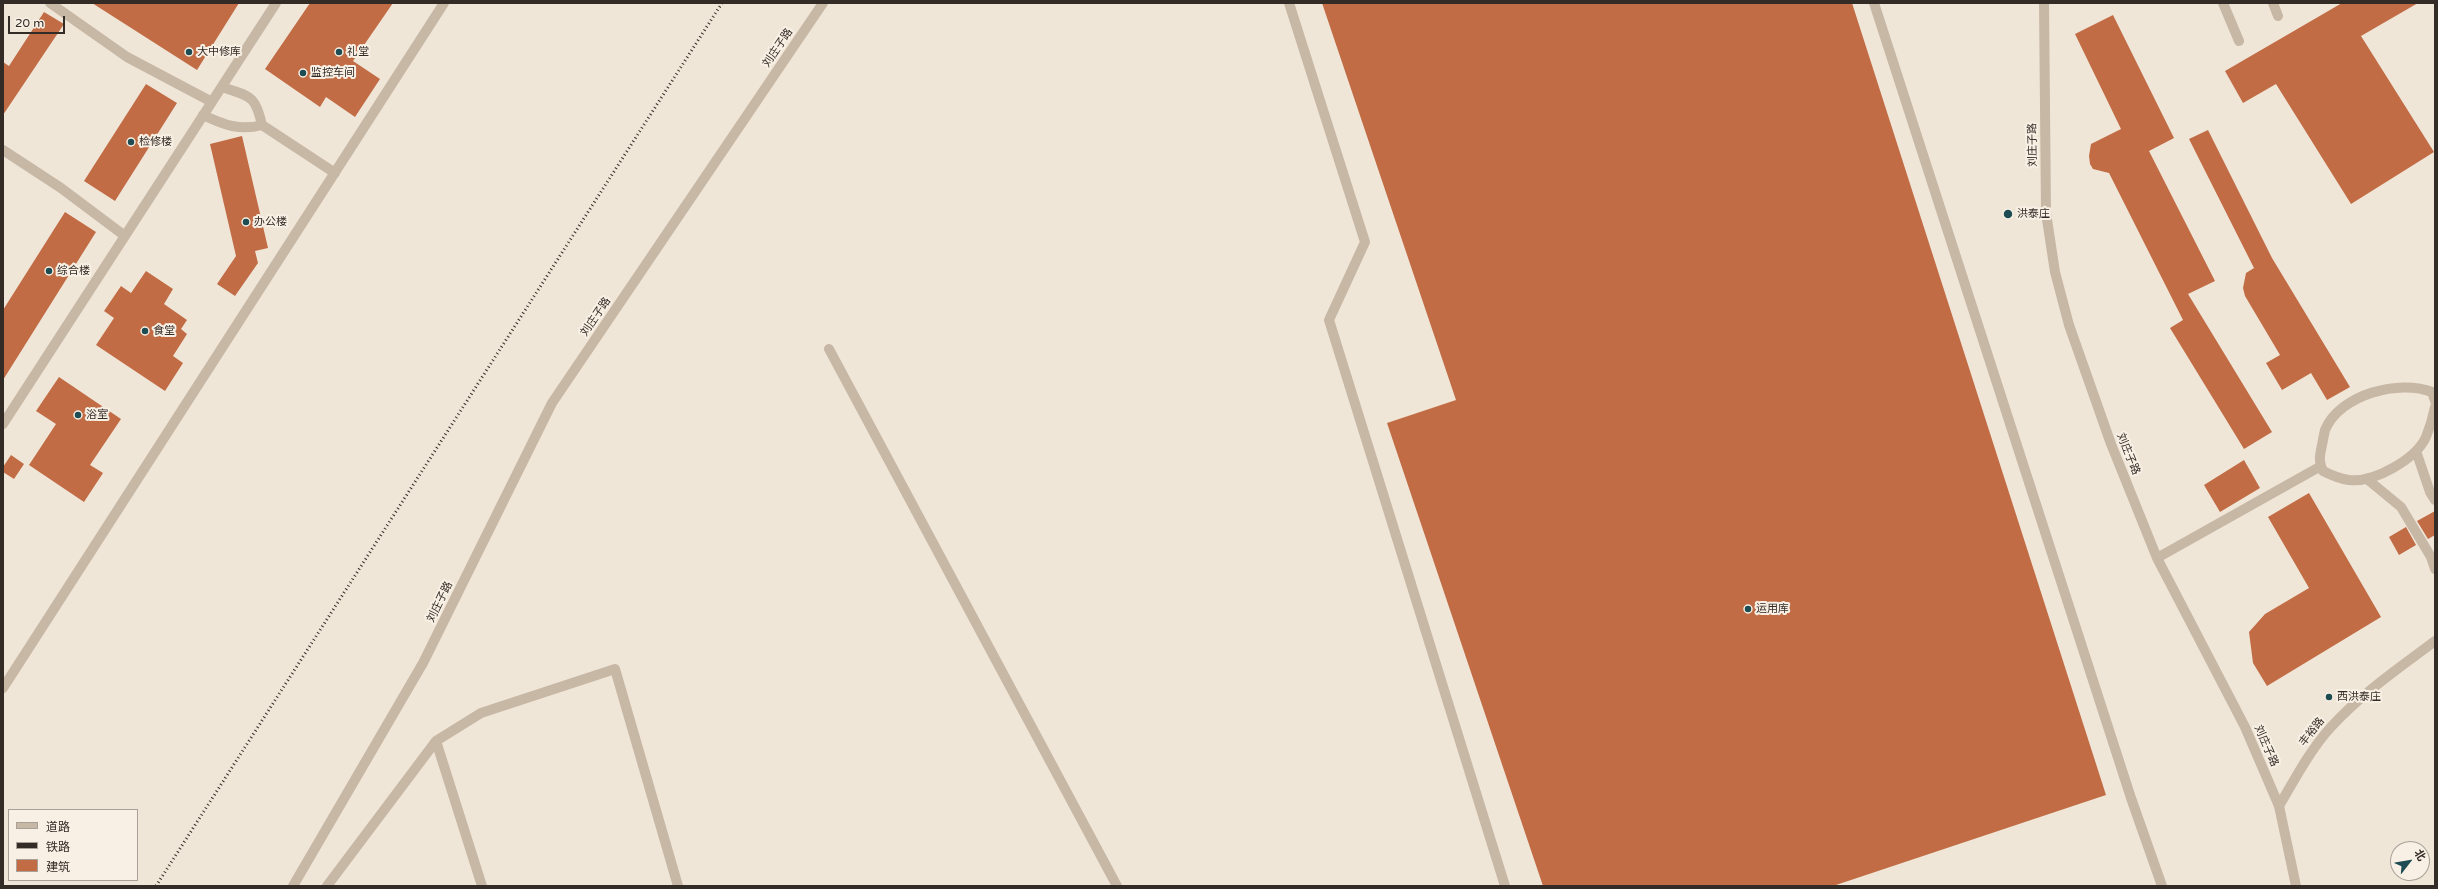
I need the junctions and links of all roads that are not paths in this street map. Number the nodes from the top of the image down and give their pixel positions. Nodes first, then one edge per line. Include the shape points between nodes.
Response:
1 (50, 3) edge
2 (276, 3) edge
3 (444, 3) edge
4 (823, 3) edge
5 (1289, 3) edge
6 (1874, 3) edge
7 (2223, 3) edge
8 (2273, 3) edge
9 (2046, 4) edge
10 (2278, 16) dead end
11 (2239, 41) dead end
12 (222, 87) junction
13 (212, 102) junction
14 (203, 115) junction
15 (262, 125) junction
16 (3, 150) edge
17 (335, 173) junction
18 (125, 236) junction
19 (828, 349) dead end
20 (2434, 394) edge
21 (2435, 407) edge
22 (3, 424) edge
23 (2416, 451) junction
24 (2321, 466) junction
25 (2367, 478) junction
26 (2435, 500) edge
27 (2158, 558) junction
28 (2435, 569) edge
29 (2435, 641) edge
30 (3, 688) edge
31 (436, 741) junction
32 (2279, 806) junction
33 (294, 886) edge
34 (327, 886) edge
35 (482, 886) edge
36 (678, 886) edge
37 (1117, 886) edge
38 (1505, 886) edge
39 (2162, 886) edge
40 (2296, 886) edge

1 - 13 street via 127,57
2 - 12 street
3 - 17 street
4 - 33 street, 刘庄子路 via 552,403 423,663
5 - 38 street via 1365,242 1329,320
6 - 39 street via 2128,790
7 - 11 street
8 - 10 street
9 - 27 street, 刘庄子路 via 2046,213 2055,272 2069,325 2111,444
12 - 13 street
12 - 15 street via 251,97 258,108
13 - 14 street
14 - 15 street via 228,127 248,129
14 - 18 street
15 - 17 street
16 - 18 street via 61,188
17 - 30 street
18 - 22 street
19 - 37 street
20 - 24 street via 2423,389 2395,386 2367,394 2340,410 2326,429 2318,460
21 - 23 street via 2426,438
23 - 25 street via 2395,467
23 - 26 street
24 - 25 street via 2323,471 2333,476 2350,480
24 - 27 street
25 - 28 street via 2401,507 2431,557
27 - 32 street, 刘庄子路 via 2245,727
29 - 32 street, 丰裕路 via 2339,718 2309,754
31 - 34 street
31 - 35 street
31 - 36 street via 481,713 615,669
32 - 40 street, 刘庄子路

